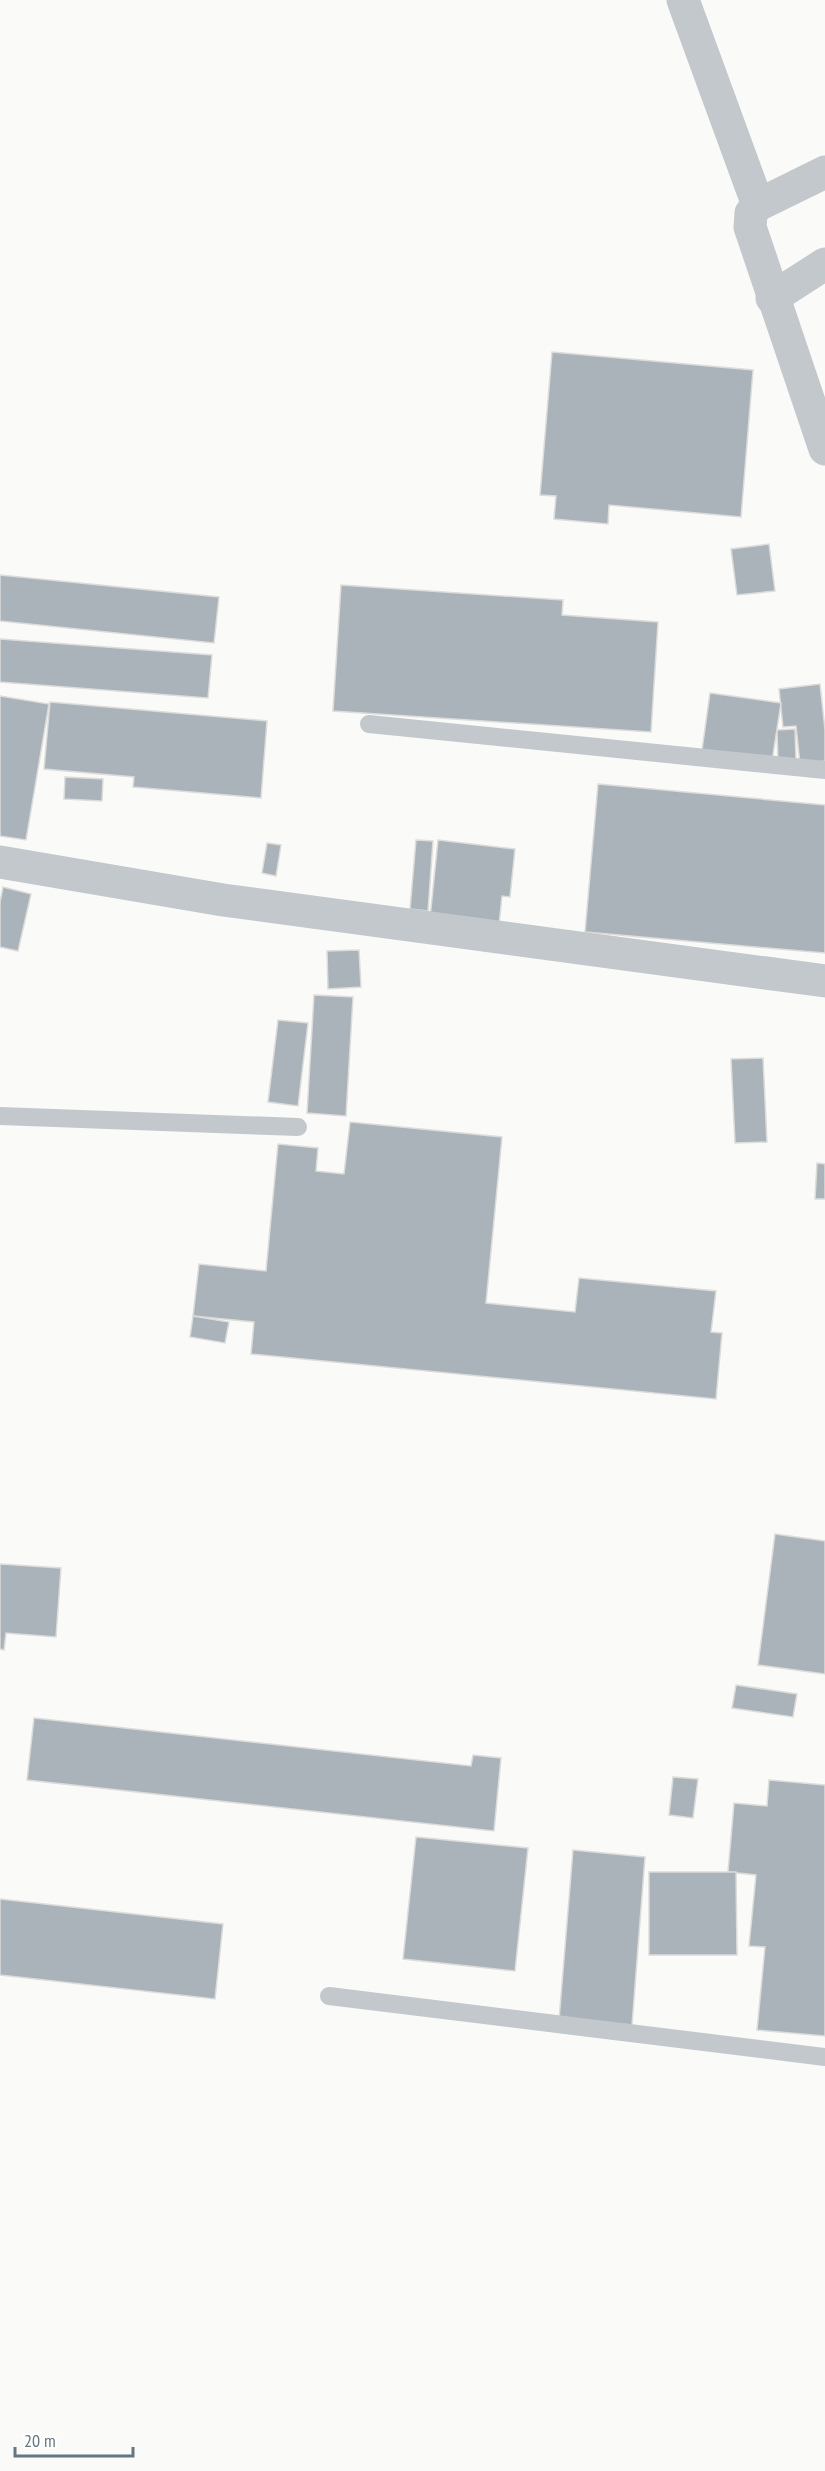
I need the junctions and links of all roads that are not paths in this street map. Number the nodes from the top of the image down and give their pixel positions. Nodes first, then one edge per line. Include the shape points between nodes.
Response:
1 (682, 0) edge
2 (825, 172) edge
3 (758, 205) junction
4 (825, 264) edge
5 (772, 298) junction
6 (825, 449) edge
7 (369, 724) dead end
8 (825, 770) edge
9 (0, 862) edge
10 (825, 981) edge
11 (0, 1116) edge
12 (298, 1127) dead end
13 (328, 1996) dead end
14 (825, 2057) edge

1 - 3 street
2 - 3 street
3 - 5 street via 751,213 750,227
4 - 5 street
5 - 6 street
7 - 8 lane
9 - 10 street via 223,900
11 - 12 lane
13 - 14 lane

